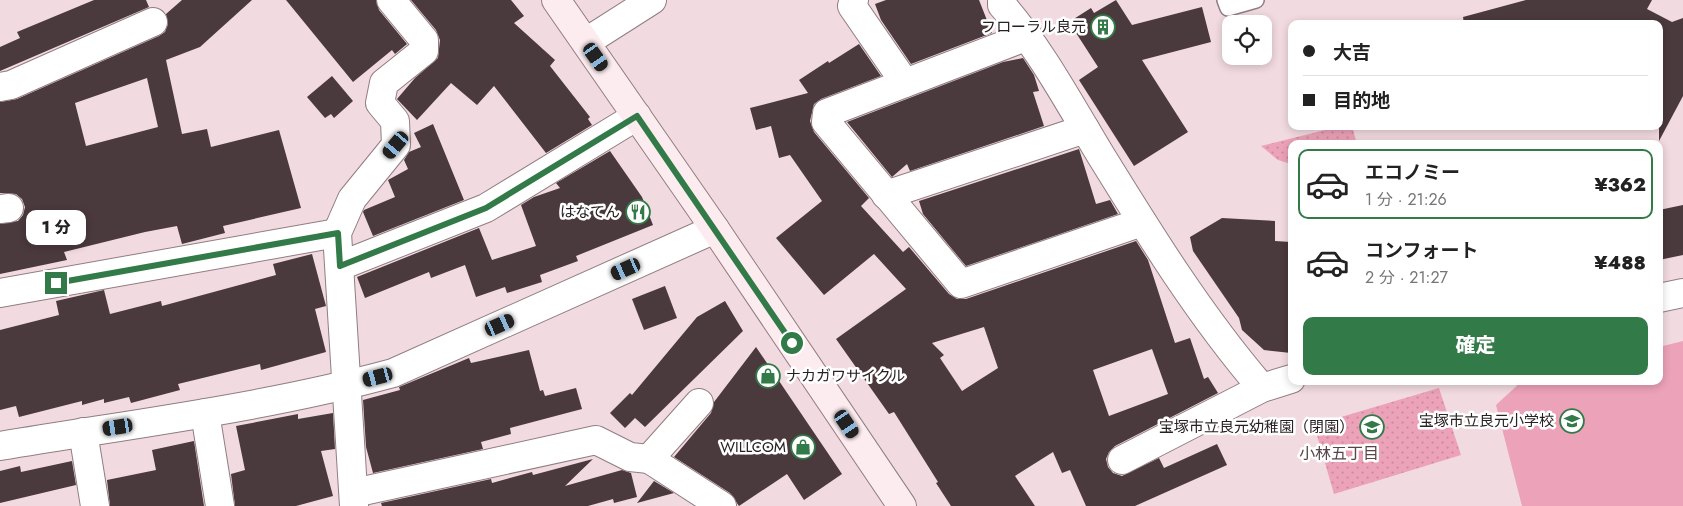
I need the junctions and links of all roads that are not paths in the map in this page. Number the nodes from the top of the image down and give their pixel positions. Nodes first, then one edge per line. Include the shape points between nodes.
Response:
1 (391, 0) edge
2 (556, 0) edge
3 (652, 0) edge
4 (854, 0) edge
5 (1002, 0) edge
6 (1225, 0) edge
7 (1256, 0) edge
8 (153, 22) dead end
9 (1028, 36) junction
10 (586, 42) junction
11 (905, 83) junction
12 (0, 87) edge
13 (637, 116) junction
14 (1085, 129) junction
15 (886, 195) junction
16 (1142, 222) junction
17 (715, 229) junction
18 (338, 233) junction
19 (340, 266) junction
20 (0, 293) edge
21 (1683, 293) edge
22 (1663, 297) edge
23 (1288, 380) edge
24 (348, 385) junction
25 (1262, 388) junction
26 (699, 403) dead end
27 (205, 413) junction
28 (83, 432) junction
29 (0, 446) edge
30 (649, 459) junction
31 (1122, 460) dead end
32 (354, 499) edge
33 (96, 506) edge
34 (220, 506) edge
35 (722, 506) edge
36 (902, 506) edge

1 - 18 street via 424,40 424,51 384,83 380,103 395,121 396,145 352,199
2 - 10 main road
3 - 10 street
4 - 11 street via 852,6
5 - 9 street via 1002,5
6 - 7 lane via 1228,8
8 - 12 street
9 - 11 street
9 - 14 street
10 - 13 main road
11 - 15 street via 827,113 826,122
13 - 17 main road
13 - 19 street via 486,208
14 - 15 street
14 - 16 street
15 - 16 street via 961,284
16 - 25 street via 1224,344
17 - 24 street via 393,373
17 - 36 main road
18 - 19 street
18 - 20 street
19 - 24 street
21 - 22 street
23 - 25 street
24 - 27 street
24 - 32 street
25 - 31 street
26 - 30 street
27 - 28 street
27 - 34 street
28 - 29 street
28 - 33 street
30 - 32 street via 630,457 596,440
30 - 35 street

